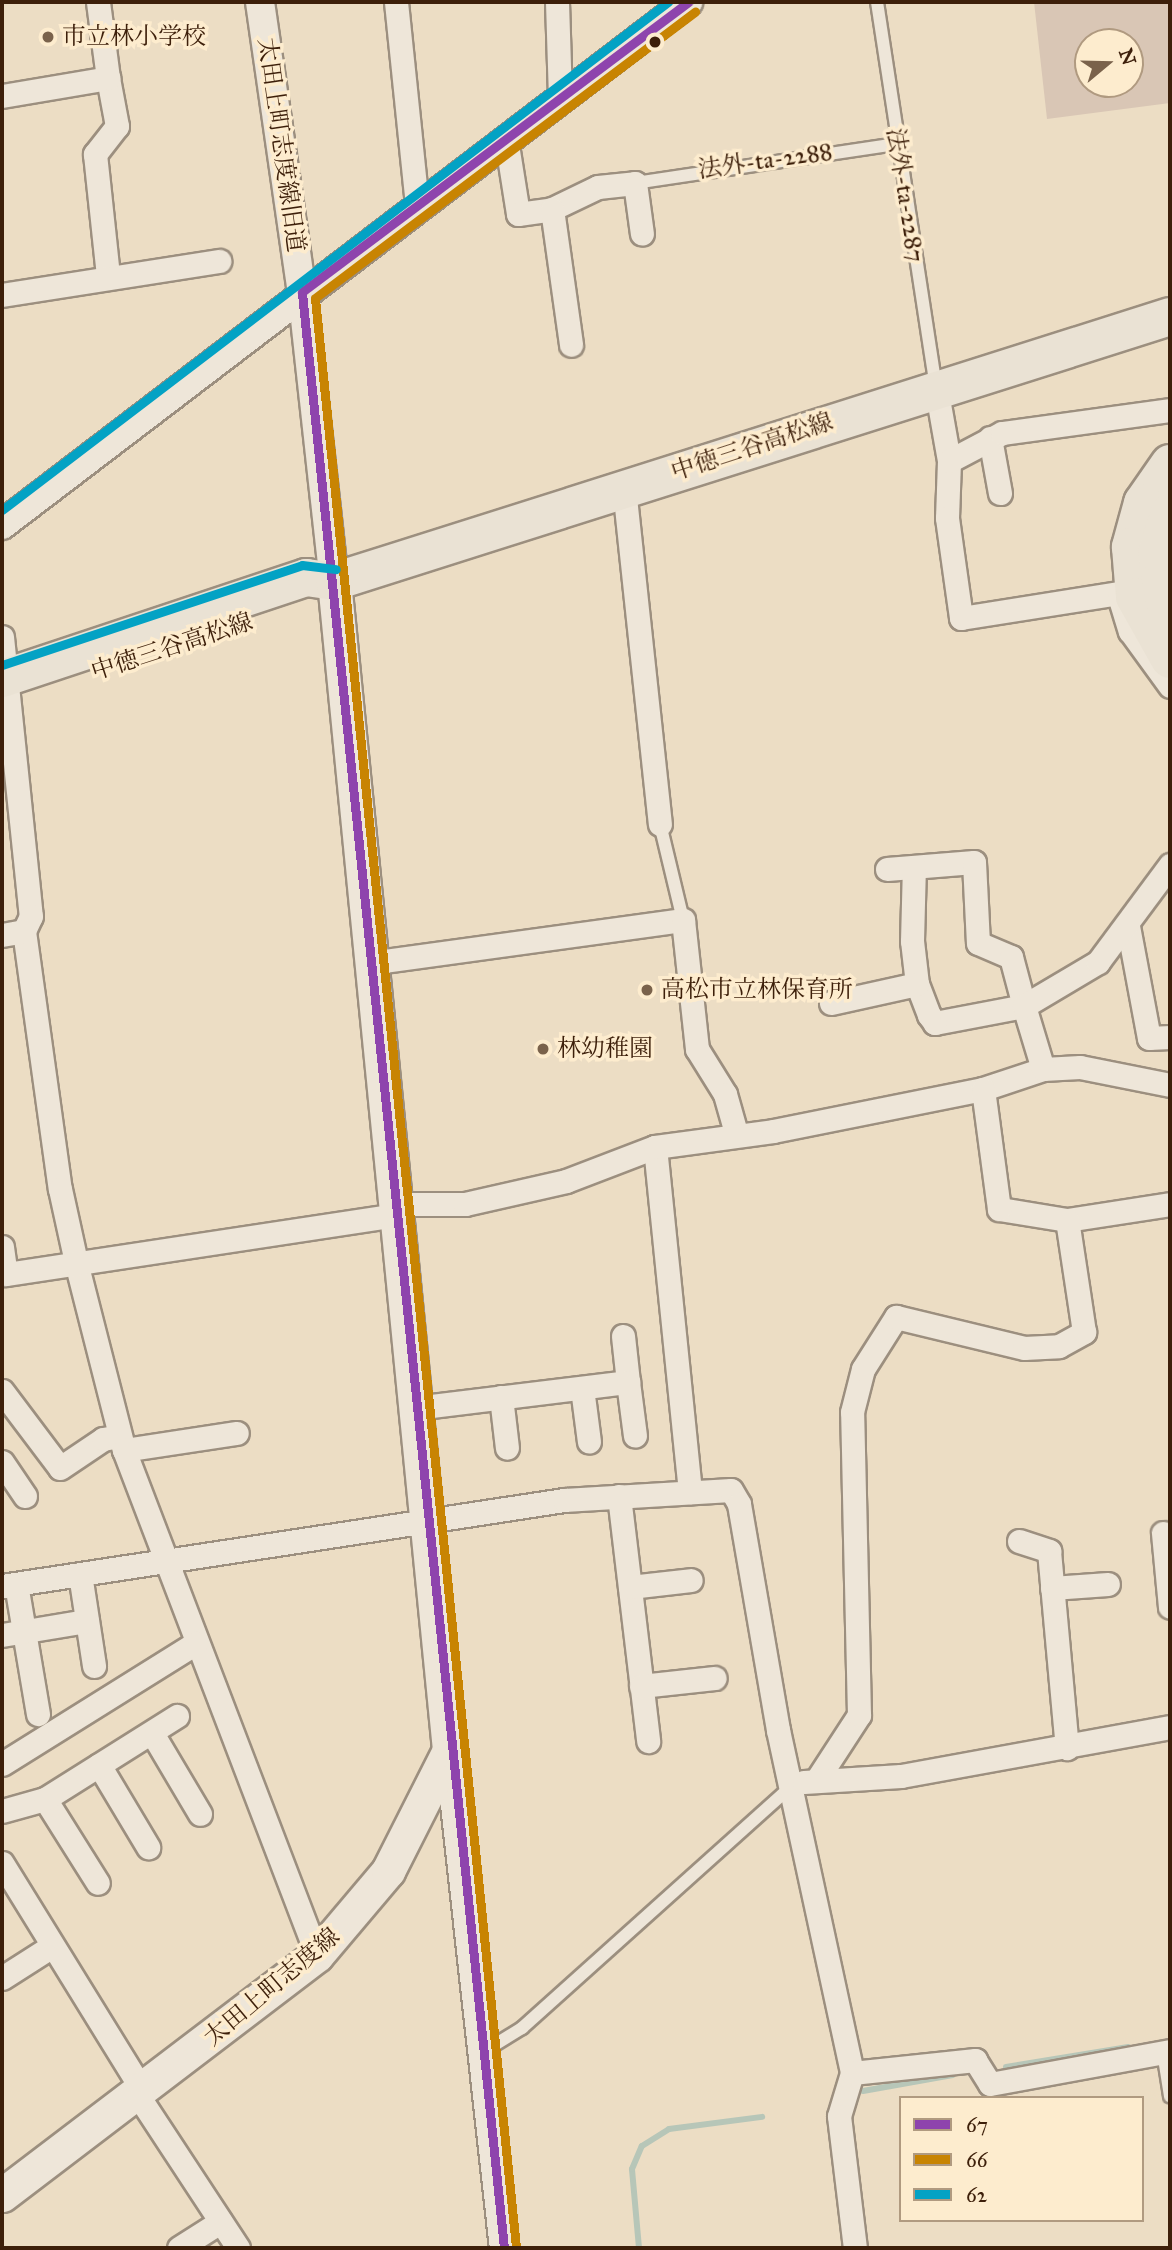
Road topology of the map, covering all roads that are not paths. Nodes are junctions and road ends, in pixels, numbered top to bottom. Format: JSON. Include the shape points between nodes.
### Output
{"nodes":[{"id":1,"x":98,"y":2,"type":"edge"},
{"id":2,"x":260,"y":2,"type":"edge"},
{"id":3,"x":396,"y":2,"type":"edge"},
{"id":4,"x":557,"y":2,"type":"edge"},
{"id":5,"x":688,"y":2,"type":"edge"},
{"id":6,"x":877,"y":2,"type":"edge"},
{"id":7,"x":108,"y":78,"type":"junction"},
{"id":8,"x":2,"y":96,"type":"edge"},
{"id":9,"x":560,"y":98,"type":"junction"},
{"id":10,"x":506,"y":138,"type":"junction"},
{"id":11,"x":896,"y":144,"type":"junction"},
{"id":12,"x":635,"y":183,"type":"junction"},
{"id":13,"x":417,"y":205,"type":"junction"},
{"id":14,"x":552,"y":209,"type":"junction"},
{"id":15,"x":642,"y":234,"type":"dead end"},
{"id":16,"x":219,"y":261,"type":"dead end"},
{"id":17,"x":108,"y":275,"type":"junction"},
{"id":18,"x":302,"y":292,"type":"junction"},
{"id":19,"x":2,"y":296,"type":"edge"},
{"id":20,"x":1170,"y":316,"type":"edge"},
{"id":21,"x":571,"y":345,"type":"dead end"},
{"id":22,"x":936,"y":387,"type":"junction"},
{"id":23,"x":1170,"y":410,"type":"edge"},
{"id":24,"x":990,"y":438,"type":"junction"},
{"id":25,"x":1170,"y":451,"type":"edge"},
{"id":26,"x":949,"y":461,"type":"junction"},
{"id":27,"x":1170,"y":464,"type":"edge"},
{"id":28,"x":624,"y":488,"type":"junction"},
{"id":29,"x":1000,"y":493,"type":"dead end"},
{"id":30,"x":1170,"y":513,"type":"edge"},
{"id":31,"x":2,"y":525,"type":"edge"},
{"id":32,"x":334,"y":580,"type":"junction"},
{"id":33,"x":1118,"y":593,"type":"junction"},
{"id":34,"x":1170,"y":612,"type":"edge"},
{"id":35,"x":2,"y":636,"type":"edge"},
{"id":36,"x":1170,"y":659,"type":"edge"},
{"id":37,"x":1170,"y":685,"type":"edge"},
{"id":38,"x":5,"y":688,"type":"edge"},
{"id":39,"x":660,"y":824,"type":"joint"},
{"id":40,"x":1170,"y":865,"type":"edge"},
{"id":41,"x":914,"y":867,"type":"junction"},
{"id":42,"x":887,"y":869,"type":"dead end"},
{"id":43,"x":683,"y":920,"type":"junction"},
{"id":44,"x":1128,"y":926,"type":"junction"},
{"id":45,"x":13,"y":933,"type":"edge"},
{"id":46,"x":369,"y":963,"type":"junction"},
{"id":47,"x":917,"y":984,"type":"junction"},
{"id":48,"x":831,"y":1003,"type":"dead end"},
{"id":49,"x":1024,"y":1006,"type":"junction"},
{"id":50,"x":1170,"y":1037,"type":"edge"},
{"id":51,"x":1043,"y":1069,"type":"junction"},
{"id":52,"x":1170,"y":1085,"type":"edge"},
{"id":53,"x":982,"y":1088,"type":"junction"},
{"id":54,"x":736,"y":1133,"type":"junction"},
{"id":55,"x":655,"y":1147,"type":"junction"},
{"id":56,"x":1170,"y":1205,"type":"edge"},
{"id":57,"x":395,"y":1209,"type":"junction"},
{"id":58,"x":1067,"y":1220,"type":"junction"},
{"id":59,"x":2,"y":1247,"type":"edge"},
{"id":60,"x":77,"y":1266,"type":"junction"},
{"id":61,"x":623,"y":1336,"type":"dead end"},
{"id":62,"x":628,"y":1382,"type":"junction"},
{"id":63,"x":582,"y":1388,"type":"junction"},
{"id":64,"x":4,"y":1396,"type":"edge"},
{"id":65,"x":501,"y":1397,"type":"junction"},
{"id":66,"x":415,"y":1408,"type":"junction"},
{"id":67,"x":237,"y":1433,"type":"dead end"},
{"id":68,"x":635,"y":1436,"type":"dead end"},
{"id":69,"x":589,"y":1442,"type":"dead end"},
{"id":70,"x":122,"y":1443,"type":"junction"},
{"id":71,"x":507,"y":1448,"type":"dead end"},
{"id":72,"x":2,"y":1462,"type":"edge"},
{"id":73,"x":690,"y":1492,"type":"junction"},
{"id":74,"x":25,"y":1496,"type":"dead end"},
{"id":75,"x":619,"y":1496,"type":"junction"},
{"id":76,"x":427,"y":1519,"type":"junction"},
{"id":77,"x":1163,"y":1533,"type":"dead end"},
{"id":78,"x":1019,"y":1541,"type":"dead end"},
{"id":79,"x":169,"y":1560,"type":"junction"},
{"id":80,"x":80,"y":1573,"type":"junction"},
{"id":81,"x":691,"y":1580,"type":"dead end"},
{"id":82,"x":1108,"y":1584,"type":"dead end"},
{"id":83,"x":9,"y":1585,"type":"edge"},
{"id":84,"x":630,"y":1587,"type":"junction"},
{"id":85,"x":1052,"y":1588,"type":"junction"},
{"id":86,"x":1170,"y":1607,"type":"edge"},
{"id":87,"x":88,"y":1621,"type":"junction"},
{"id":88,"x":25,"y":1632,"type":"junction"},
{"id":89,"x":2,"y":1635,"type":"edge"},
{"id":90,"x":196,"y":1643,"type":"junction"},
{"id":91,"x":94,"y":1666,"type":"dead end"},
{"id":92,"x":715,"y":1678,"type":"dead end"},
{"id":93,"x":641,"y":1686,"type":"junction"},
{"id":94,"x":38,"y":1714,"type":"dead end"},
{"id":95,"x":177,"y":1716,"type":"dead end"},
{"id":96,"x":1170,"y":1727,"type":"edge"},
{"id":97,"x":152,"y":1733,"type":"junction"},
{"id":98,"x":648,"y":1741,"type":"dead end"},
{"id":99,"x":1067,"y":1748,"type":"junction"},
{"id":100,"x":449,"y":1750,"type":"junction"},
{"id":101,"x":2,"y":1764,"type":"edge"},
{"id":102,"x":99,"y":1765,"type":"junction"},
{"id":103,"x":816,"y":1781,"type":"junction"},
{"id":104,"x":790,"y":1785,"type":"junction"},
{"id":105,"x":45,"y":1799,"type":"junction"},
{"id":106,"x":2,"y":1811,"type":"edge"},
{"id":107,"x":200,"y":1814,"type":"dead end"},
{"id":108,"x":148,"y":1847,"type":"dead end"},
{"id":109,"x":2,"y":1863,"type":"edge"},
{"id":110,"x":98,"y":1883,"type":"dead end"},
{"id":111,"x":52,"y":1946,"type":"junction"},
{"id":112,"x":317,"y":1955,"type":"junction"},
{"id":113,"x":2,"y":1978,"type":"edge"},
{"id":114,"x":483,"y":2052,"type":"junction"},
{"id":115,"x":1167,"y":2052,"type":"edge"},
{"id":116,"x":852,"y":2073,"type":"junction"},
{"id":117,"x":140,"y":2092,"type":"junction"},
{"id":118,"x":1170,"y":2096,"type":"edge"},
{"id":119,"x":2,"y":2195,"type":"edge"},
{"id":120,"x":220,"y":2222,"type":"junction"},
{"id":121,"x":179,"y":2248,"type":"edge"},
{"id":122,"x":238,"y":2248,"type":"edge"},
{"id":123,"x":504,"y":2248,"type":"edge"},
{"id":124,"x":855,"y":2248,"type":"edge"}],
"edges":[{"from":1,"to":7,"type":"street"},
{"from":2,"to":18,"type":"street","name":"太田上町志度線旧道"},
{"from":3,"to":13,"type":"street"},
{"from":4,"to":9,"type":"street"},
{"from":5,"to":9,"type":"street"},
{"from":6,"to":11,"type":"lane","name":"法外-ta-2287"},
{"from":7,"to":8,"type":"street"},
{"from":7,"to":17,"type":"street","via":[[117,126],[95,154]]},
{"from":9,"to":10,"type":"street"},
{"from":10,"to":13,"type":"street"},
{"from":10,"to":14,"type":"street","via":[[518,214]]},
{"from":11,"to":12,"type":"lane","name":"法外-ta-2288"},
{"from":11,"to":22,"type":"lane","name":"法外-ta-2287"},
{"from":12,"to":14,"type":"street","via":[[598,187]]},
{"from":12,"to":15,"type":"street"},
{"from":13,"to":18,"type":"street"},
{"from":14,"to":21,"type":"street"},
{"from":16,"to":17,"type":"street"},
{"from":17,"to":19,"type":"street"},
{"from":18,"to":31,"type":"street"},
{"from":18,"to":32,"type":"street","name":"太田上町志度線旧道"},
{"from":20,"to":22,"type":"main road","name":"中徳三谷高松線"},
{"from":22,"to":26,"type":"street"},
{"from":22,"to":28,"type":"main road","name":"中徳三谷高松線"},
{"from":23,"to":24,"type":"street"},
{"from":24,"to":26,"type":"street"},
{"from":24,"to":29,"type":"street"},
{"from":25,"to":33,"type":"street","via":[[1138,491],[1125,521],[1116,562]]},
{"from":26,"to":33,"type":"street","via":[[947,518],[961,618]]},
{"from":27,"to":36,"type":"highway","via":[[1143,503],[1131,547],[1135,597]]},
{"from":28,"to":32,"type":"main road","name":"中徳三谷高松線"},
{"from":28,"to":39,"type":"street"},
{"from":30,"to":34,"type":"highway","via":[[1157,553],[1162,595]]},
{"from":32,"to":38,"type":"main road","name":"中徳三谷高松線","via":[[310,603]]},
{"from":32,"to":46,"type":"main road"},
{"from":33,"to":37,"type":"street","via":[[1130,631]]},
{"from":35,"to":38,"type":"street"},
{"from":38,"to":45,"type":"street","via":[[31,916]]},
{"from":39,"to":43,"type":"lane"},
{"from":40,"to":44,"type":"street"},
{"from":41,"to":42,"type":"street"},
{"from":41,"to":47,"type":"street","via":[[912,941]]},
{"from":41,"to":49,"type":"street","via":[[974,862],[978,943],[1012,957]]},
{"from":43,"to":46,"type":"street"},
{"from":43,"to":54,"type":"street","via":[[697,1049],[725,1094]]},
{"from":44,"to":49,"type":"street","via":[[1098,962]]},
{"from":44,"to":50,"type":"street","via":[[1149,1038]]},
{"from":45,"to":60,"type":"street"},
{"from":46,"to":57,"type":"main road"},
{"from":47,"to":48,"type":"street"},
{"from":47,"to":49,"type":"street","via":[[935,1023]]},
{"from":49,"to":51,"type":"street"},
{"from":51,"to":52,"type":"street","via":[[1080,1067]]},
{"from":51,"to":53,"type":"street"},
{"from":53,"to":54,"type":"street","via":[[773,1131]]},
{"from":53,"to":58,"type":"street","via":[[999,1209]]},
{"from":54,"to":55,"type":"street"},
{"from":55,"to":57,"type":"street","via":[[542,1188],[465,1204]]},
{"from":55,"to":73,"type":"street"},
{"from":56,"to":58,"type":"street"},
{"from":57,"to":60,"type":"street","via":[[183,1243]]},
{"from":57,"to":66,"type":"main road"},
{"from":58,"to":103,"type":"street","via":[[1084,1332],[1059,1346],[1024,1348],[896,1317],[863,1369],[852,1412],[859,1715]]},
{"from":59,"to":60,"type":"street","via":[[6,1274]]},
{"from":60,"to":70,"type":"street"},
{"from":61,"to":62,"type":"street"},
{"from":62,"to":63,"type":"street"},
{"from":62,"to":68,"type":"street"},
{"from":63,"to":65,"type":"street"},
{"from":63,"to":69,"type":"street"},
{"from":64,"to":70,"type":"street","via":[[60,1468],[103,1439]]},
{"from":65,"to":66,"type":"street"},
{"from":65,"to":71,"type":"street"},
{"from":66,"to":76,"type":"main road"},
{"from":67,"to":70,"type":"street"},
{"from":70,"to":79,"type":"street"},
{"from":72,"to":74,"type":"street"},
{"from":73,"to":75,"type":"street"},
{"from":73,"to":104,"type":"street","via":[[731,1490],[739,1504]]},
{"from":75,"to":76,"type":"street"},
{"from":75,"to":84,"type":"street"},
{"from":76,"to":79,"type":"street"},
{"from":76,"to":100,"type":"main road"},
{"from":77,"to":86,"type":"street"},
{"from":78,"to":85,"type":"street","via":[[1049,1551]]},
{"from":79,"to":80,"type":"street"},
{"from":79,"to":90,"type":"street","via":[[167,1569]]},
{"from":80,"to":83,"type":"street"},
{"from":80,"to":87,"type":"street"},
{"from":81,"to":84,"type":"street"},
{"from":82,"to":85,"type":"street"},
{"from":83,"to":88,"type":"street"},
{"from":84,"to":93,"type":"street"},
{"from":85,"to":99,"type":"street"},
{"from":87,"to":88,"type":"street"},
{"from":87,"to":91,"type":"street"},
{"from":88,"to":89,"type":"street"},
{"from":88,"to":94,"type":"street"},
{"from":90,"to":101,"type":"street"},
{"from":90,"to":112,"type":"street"},
{"from":92,"to":93,"type":"street"},
{"from":93,"to":98,"type":"street"},
{"from":95,"to":97,"type":"street"},
{"from":96,"to":99,"type":"street"},
{"from":97,"to":102,"type":"street"},
{"from":97,"to":107,"type":"street"},
{"from":99,"to":103,"type":"street","via":[[953,1763],[901,1776]]},
{"from":100,"to":112,"type":"main road","name":"太田上町志度線","via":[[388,1871]]},
{"from":100,"to":114,"type":"street"},
{"from":102,"to":105,"type":"street"},
{"from":102,"to":108,"type":"street"},
{"from":103,"to":104,"type":"street"},
{"from":104,"to":114,"type":"lane","via":[[522,2028]]},
{"from":104,"to":116,"type":"street"},
{"from":105,"to":106,"type":"street"},
{"from":105,"to":110,"type":"street"},
{"from":109,"to":111,"type":"street"},
{"from":111,"to":113,"type":"street"},
{"from":111,"to":117,"type":"street"},
{"from":112,"to":117,"type":"main road","name":"太田上町志度線"},
{"from":114,"to":123,"type":"street"},
{"from":115,"to":116,"type":"street","via":[[990,2084],[975,2060]]},
{"from":115,"to":118,"type":"lane"},
{"from":116,"to":124,"type":"street","via":[[839,2116]]},
{"from":117,"to":119,"type":"main road","name":"太田上町志度線"},
{"from":117,"to":120,"type":"street"},
{"from":120,"to":121,"type":"street"},
{"from":120,"to":122,"type":"street"}]}
